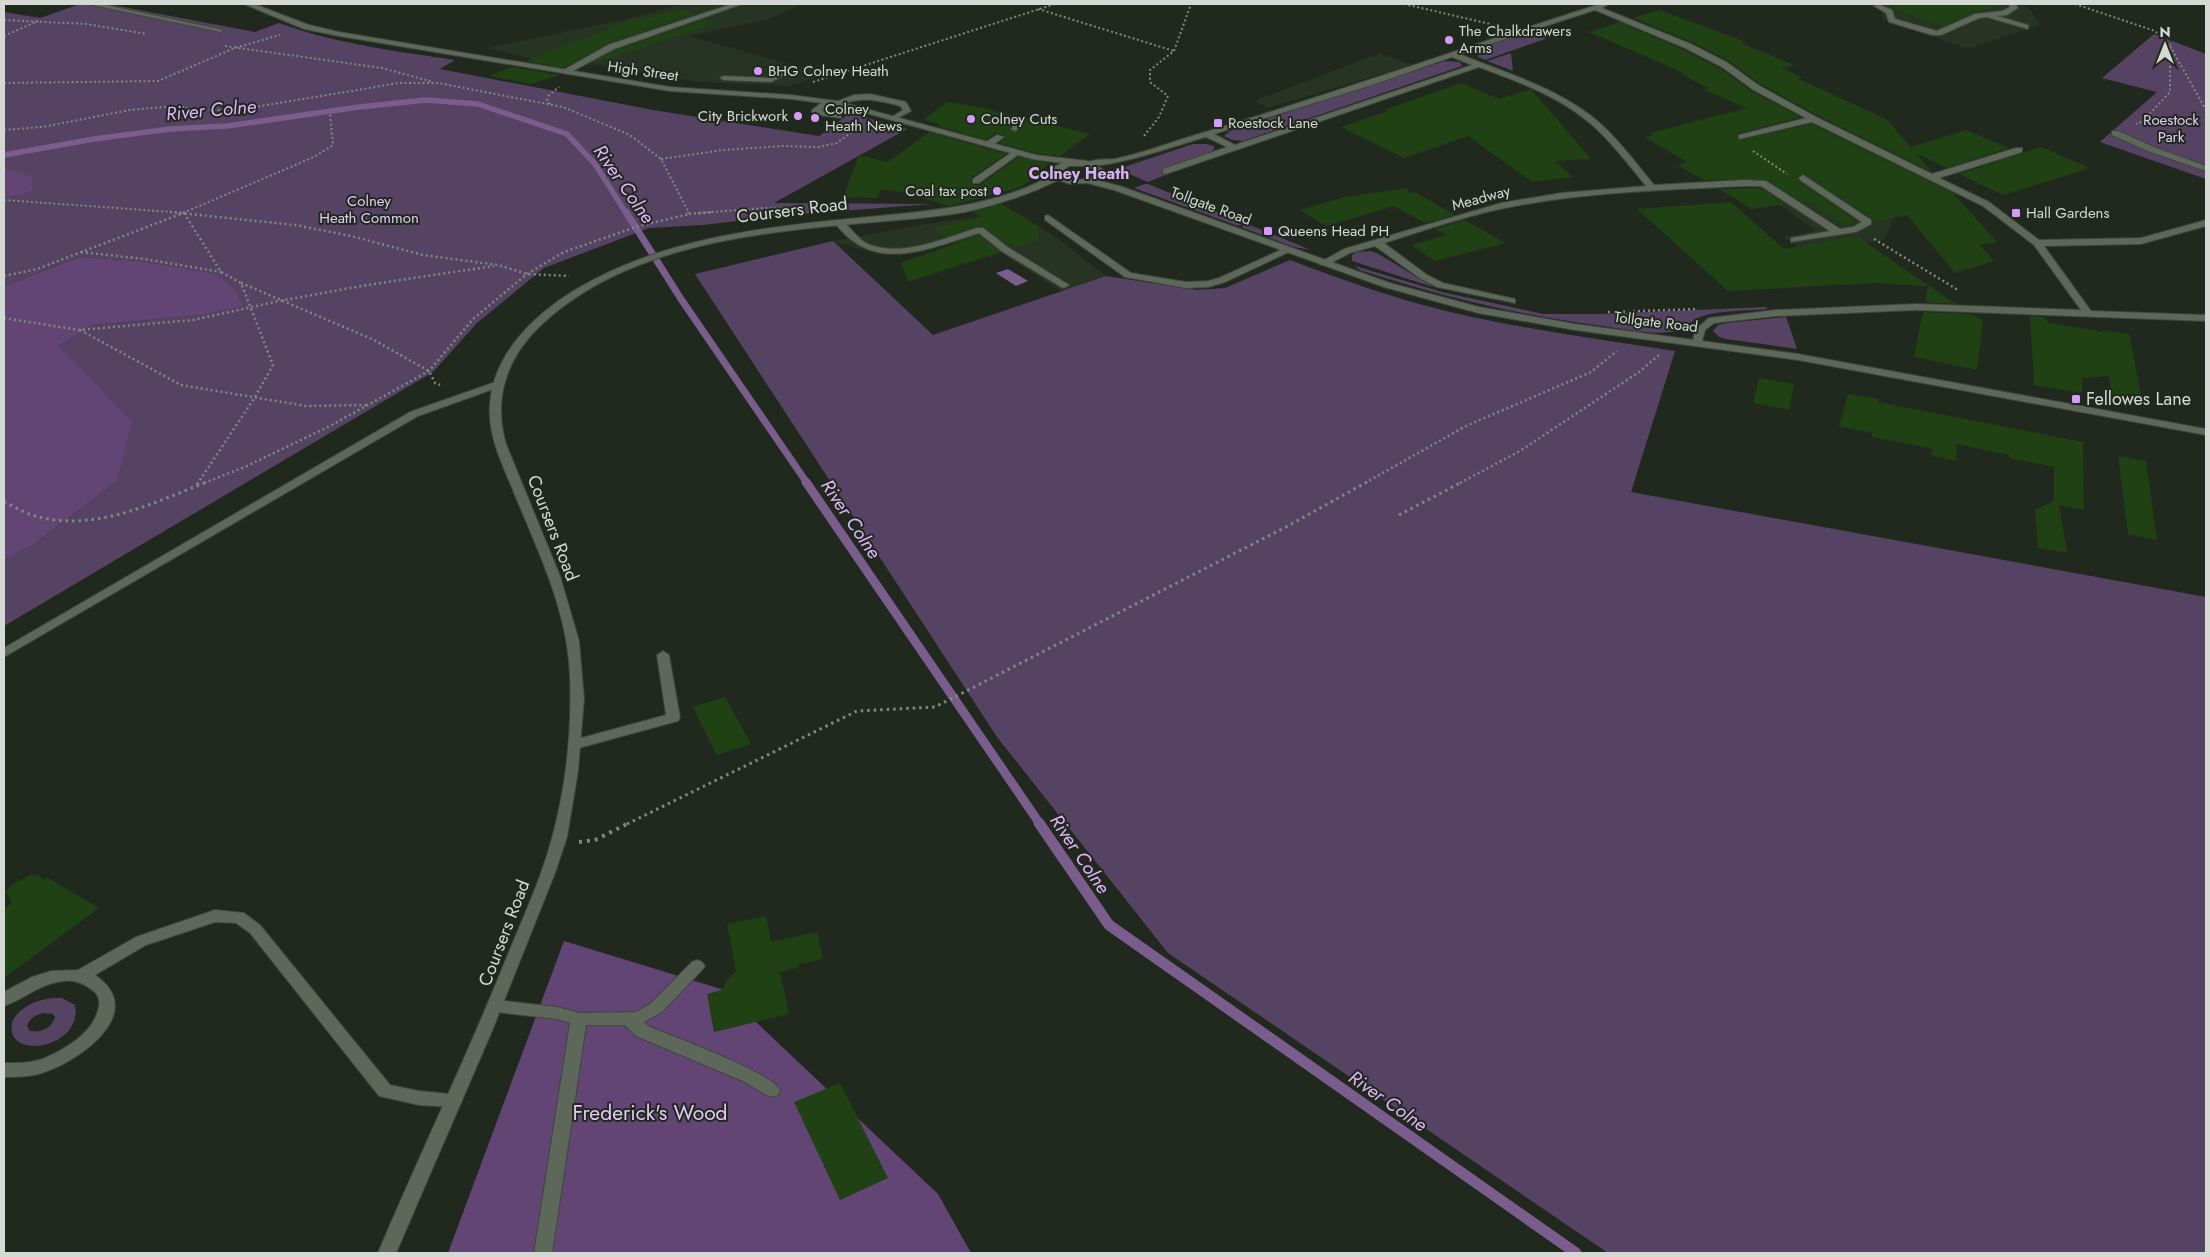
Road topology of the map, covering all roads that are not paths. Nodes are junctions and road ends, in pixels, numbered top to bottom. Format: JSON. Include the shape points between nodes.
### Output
{"nodes":[{"id":1,"x":92,"y":4,"type":"edge"},
{"id":2,"x":248,"y":4,"type":"edge"},
{"id":3,"x":738,"y":4,"type":"edge"},
{"id":4,"x":1606,"y":4,"type":"edge"},
{"id":5,"x":1878,"y":4,"type":"edge"},
{"id":6,"x":2012,"y":4,"type":"edge"},
{"id":7,"x":1596,"y":8,"type":"junction"},
{"id":8,"x":1987,"y":15,"type":"junction"},
{"id":9,"x":2025,"y":28,"type":"dead end"},
{"id":10,"x":220,"y":30,"type":"dead end"},
{"id":11,"x":1452,"y":54,"type":"junction"},
{"id":12,"x":1478,"y":65,"type":"junction"},
{"id":13,"x":790,"y":70,"type":"dead end"},
{"id":14,"x":564,"y":72,"type":"junction"},
{"id":15,"x":724,"y":78,"type":"dead end"},
{"id":16,"x":832,"y":103,"type":"junction"},
{"id":17,"x":838,"y":116,"type":"dead end"},
{"id":18,"x":894,"y":118,"type":"junction"},
{"id":19,"x":1813,"y":119,"type":"junction"},
{"id":20,"x":2115,"y":133,"type":"road end"},
{"id":21,"x":1207,"y":134,"type":"junction"},
{"id":22,"x":1000,"y":137,"type":"dead end"},
{"id":23,"x":1742,"y":137,"type":"road end"},
{"id":24,"x":989,"y":144,"type":"junction"},
{"id":25,"x":1235,"y":148,"type":"junction"},
{"id":26,"x":2019,"y":150,"type":"dead end"},
{"id":27,"x":1018,"y":152,"type":"junction"},
{"id":28,"x":1035,"y":157,"type":"junction"},
{"id":29,"x":1116,"y":161,"type":"junction"},
{"id":30,"x":1078,"y":163,"type":"junction"},
{"id":31,"x":1090,"y":164,"type":"junction"},
{"id":32,"x":2206,"y":169,"type":"edge"},
{"id":33,"x":1166,"y":171,"type":"dead end"},
{"id":34,"x":1058,"y":173,"type":"junction"},
{"id":35,"x":1100,"y":173,"type":"junction"},
{"id":36,"x":1932,"y":177,"type":"junction"},
{"id":37,"x":1803,"y":178,"type":"road end"},
{"id":38,"x":1089,"y":180,"type":"junction"},
{"id":39,"x":976,"y":181,"type":"dead end"},
{"id":40,"x":1076,"y":182,"type":"junction"},
{"id":41,"x":1041,"y":187,"type":"junction"},
{"id":42,"x":1117,"y":188,"type":"junction"},
{"id":43,"x":1652,"y":188,"type":"junction"},
{"id":44,"x":1048,"y":218,"type":"dead end"},
{"id":45,"x":839,"y":223,"type":"junction"},
{"id":46,"x":2206,"y":224,"type":"edge"},
{"id":47,"x":1838,"y":232,"type":"junction"},
{"id":48,"x":1794,"y":240,"type":"dead end"},
{"id":49,"x":1376,"y":242,"type":"junction"},
{"id":50,"x":2038,"y":243,"type":"junction"},
{"id":51,"x":1288,"y":250,"type":"junction"},
{"id":52,"x":1324,"y":263,"type":"junction"},
{"id":53,"x":1064,"y":285,"type":"dead end"},
{"id":54,"x":1512,"y":301,"type":"dead end"},
{"id":55,"x":2087,"y":312,"type":"junction"},
{"id":56,"x":2206,"y":318,"type":"edge"},
{"id":57,"x":1697,"y":343,"type":"junction"},
{"id":58,"x":498,"y":384,"type":"junction"},
{"id":59,"x":2206,"y":432,"type":"edge"},
{"id":60,"x":4,"y":652,"type":"edge"},
{"id":61,"x":663,"y":655,"type":"dead end"},
{"id":62,"x":575,"y":744,"type":"junction"},
{"id":63,"x":697,"y":966,"type":"dead end"},
{"id":64,"x":80,"y":976,"type":"junction"},
{"id":65,"x":4,"y":1000,"type":"edge"},
{"id":66,"x":496,"y":1006,"type":"junction"},
{"id":67,"x":578,"y":1019,"type":"junction"},
{"id":68,"x":630,"y":1019,"type":"junction"},
{"id":69,"x":4,"y":1070,"type":"edge"},
{"id":70,"x":772,"y":1090,"type":"dead end"},
{"id":71,"x":454,"y":1100,"type":"junction"},
{"id":72,"x":387,"y":1253,"type":"edge"},
{"id":73,"x":543,"y":1253,"type":"edge"}],
"edges":[{"from":1,"to":10,"type":"street"},
{"from":2,"to":14,"type":"street","name":"High Street","via":[[307,27],[339,34]]},
{"from":3,"to":14,"type":"street","via":[[611,47]]},
{"from":4,"to":7,"type":"street"},
{"from":5,"to":8,"type":"street","via":[[1889,12],[1892,20],[1932,33]]},
{"from":6,"to":8,"type":"street","via":[[2014,8]]},
{"from":7,"to":11,"type":"street"},
{"from":7,"to":19,"type":"street","via":[[1688,46]]},
{"from":8,"to":9,"type":"street"},
{"from":11,"to":12,"type":"street"},
{"from":11,"to":21,"type":"street"},
{"from":12,"to":25,"type":"street"},
{"from":12,"to":43,"type":"street","via":[[1548,94],[1589,118]]},
{"from":13,"to":15,"type":"street","via":[[771,80]]},
{"from":14,"to":16,"type":"street","name":"High Street","via":[[670,89]]},
{"from":16,"to":17,"type":"street","via":[[815,112]]},
{"from":16,"to":18,"type":"street","name":"High Street"},
{"from":16,"to":18,"type":"street","via":[[859,95],[903,104],[906,111]]},
{"from":18,"to":24,"type":"street","name":"High Street"},
{"from":19,"to":23,"type":"street"},
{"from":19,"to":36,"type":"street"},
{"from":20,"to":32,"type":"street"},
{"from":21,"to":25,"type":"street"},
{"from":21,"to":29,"type":"street"},
{"from":22,"to":24,"type":"street"},
{"from":24,"to":27,"type":"street","name":"High Street"},
{"from":25,"to":33,"type":"street"},
{"from":26,"to":36,"type":"street"},
{"from":27,"to":28,"type":"street","name":"High Street"},
{"from":27,"to":39,"type":"street"},
{"from":28,"to":30,"type":"street","name":"High Street"},
{"from":28,"to":34,"type":"street","name":"High Street"},
{"from":29,"to":31,"type":"street"},
{"from":29,"to":35,"type":"street"},
{"from":30,"to":31,"type":"street","name":"High Street"},
{"from":30,"to":34,"type":"street","name":"Coursers Road","via":[[1068,164]]},
{"from":31,"to":35,"type":"street","name":"Tollgate Road"},
{"from":34,"to":40,"type":"street","name":"High Street"},
{"from":34,"to":41,"type":"street","name":"Coursers Road"},
{"from":35,"to":38,"type":"street"},
{"from":35,"to":42,"type":"street","name":"Tollgate Road"},
{"from":36,"to":50,"type":"street","via":[[1986,204]]},
{"from":37,"to":47,"type":"street","via":[[1868,222],[1856,229]]},
{"from":38,"to":40,"type":"street","name":"Coursers Road"},
{"from":38,"to":42,"type":"street","name":"Tollgate Road"},
{"from":40,"to":41,"type":"street","name":"Coursers Road"},
{"from":41,"to":45,"type":"street","name":"Coursers Road","via":[[990,204]]},
{"from":42,"to":51,"type":"street","name":"Tollgate Road"},
{"from":43,"to":47,"type":"street","name":"Meadway","via":[[1763,183]]},
{"from":43,"to":49,"type":"street","name":"Meadway","via":[[1524,201]]},
{"from":44,"to":51,"type":"street","via":[[1128,275],[1186,285],[1222,280]]},
{"from":45,"to":53,"type":"street","via":[[854,240],[866,247],[895,252],[980,230]]},
{"from":45,"to":58,"type":"street","name":"Coursers Road","via":[[760,231],[693,245],[602,279],[568,299],[539,322],[517,347]]},
{"from":46,"to":50,"type":"street","via":[[2141,240]]},
{"from":47,"to":48,"type":"street"},
{"from":49,"to":52,"type":"street","name":"Meadway","via":[[1347,251]]},
{"from":49,"to":54,"type":"street","via":[[1440,285]]},
{"from":50,"to":55,"type":"street"},
{"from":51,"to":52,"type":"street","name":"Tollgate Road"},
{"from":52,"to":57,"type":"street","name":"Tollgate Road","via":[[1402,290],[1478,310]]},
{"from":55,"to":56,"type":"street"},
{"from":55,"to":57,"type":"street","via":[[1916,307],[1723,318],[1703,325],[1698,331]]},
{"from":57,"to":59,"type":"street","name":"Tollgate Road","via":[[1798,356]]},
{"from":58,"to":60,"type":"street","via":[[414,414]]},
{"from":58,"to":62,"type":"street","name":"Coursers Road","via":[[494,406],[496,428],[544,549],[567,618],[575,657],[578,705]]},
{"from":61,"to":62,"type":"street","via":[[673,718]]},
{"from":62,"to":66,"type":"street","name":"Coursers Road","via":[[558,844]]},
{"from":63,"to":68,"type":"street","via":[[656,1008]]},
{"from":64,"to":65,"type":"street","via":[[39,981],[17,990]]},
{"from":64,"to":69,"type":"street","via":[[94,981],[104,990],[107,1002],[104,1016],[95,1032],[62,1058],[41,1066]]},
{"from":64,"to":71,"type":"street","via":[[141,942],[215,916],[239,917],[254,929],[386,1091],[419,1098]]},
{"from":66,"to":67,"type":"street","via":[[557,1013]]},
{"from":66,"to":71,"type":"street","name":"Coursers Road"},
{"from":67,"to":68,"type":"street"},
{"from":67,"to":73,"type":"street"},
{"from":68,"to":70,"type":"street","via":[[642,1031],[751,1077]]},
{"from":71,"to":72,"type":"street","name":"Coursers Road"}]}
